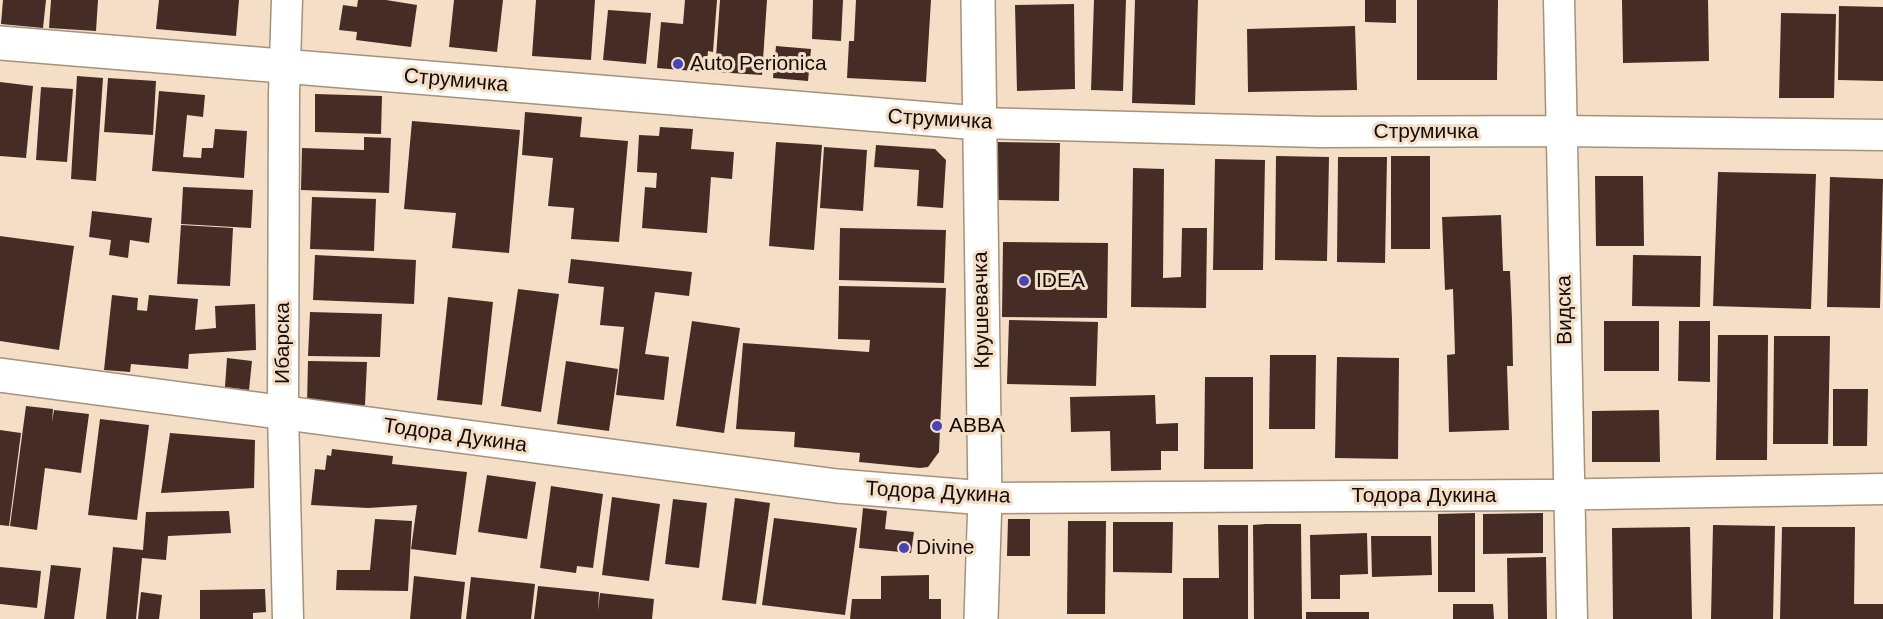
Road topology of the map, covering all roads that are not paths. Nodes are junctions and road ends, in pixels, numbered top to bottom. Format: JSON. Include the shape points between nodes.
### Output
{"nodes":[{"id":1,"x":287,"y":0,"type":"edge"},
{"id":2,"x":978,"y":0,"type":"edge"},
{"id":3,"x":1559,"y":0,"type":"edge"},
{"id":4,"x":0,"y":43,"type":"edge"},
{"id":5,"x":285,"y":67,"type":"junction"},
{"id":6,"x":979,"y":123,"type":"junction"},
{"id":7,"x":1560,"y":131,"type":"junction"},
{"id":8,"x":1883,"y":135,"type":"edge"},
{"id":9,"x":0,"y":375,"type":"edge"},
{"id":10,"x":283,"y":412,"type":"junction"},
{"id":11,"x":1883,"y":489,"type":"edge"},
{"id":12,"x":1570,"y":495,"type":"junction"},
{"id":13,"x":984,"y":498,"type":"junction"},
{"id":14,"x":288,"y":619,"type":"edge"},
{"id":15,"x":981,"y":619,"type":"edge"},
{"id":16,"x":1572,"y":619,"type":"edge"}],
"edges":[{"from":1,"to":5,"type":"street","name":"Ибарска"},
{"from":2,"to":6,"type":"main road","name":"Крушевачка"},
{"from":3,"to":7,"type":"street","name":"Видска"},
{"from":4,"to":5,"type":"main road","name":"Струмичка"},
{"from":5,"to":6,"type":"main road","name":"Струмичка"},
{"from":5,"to":10,"type":"street","name":"Ибарска"},
{"from":6,"to":7,"type":"street","name":"Струмичка","via":[[1319,132]]},
{"from":6,"to":13,"type":"main road","name":"Крушевачка"},
{"from":7,"to":8,"type":"street","name":"Струмичка"},
{"from":7,"to":12,"type":"street","name":"Видска"},
{"from":9,"to":10,"type":"main road","name":"Тодора Дукина"},
{"from":10,"to":13,"type":"main road","name":"Тодора Дукина","via":[[837,486]]},
{"from":10,"to":14,"type":"street","name":"Ибарска"},
{"from":11,"to":12,"type":"street","name":"Тодора Дукина"},
{"from":12,"to":13,"type":"street","name":"Тодора Дукина"},
{"from":12,"to":16,"type":"street","name":"Видска"},
{"from":13,"to":15,"type":"main road","name":"Крушевачка"}]}
